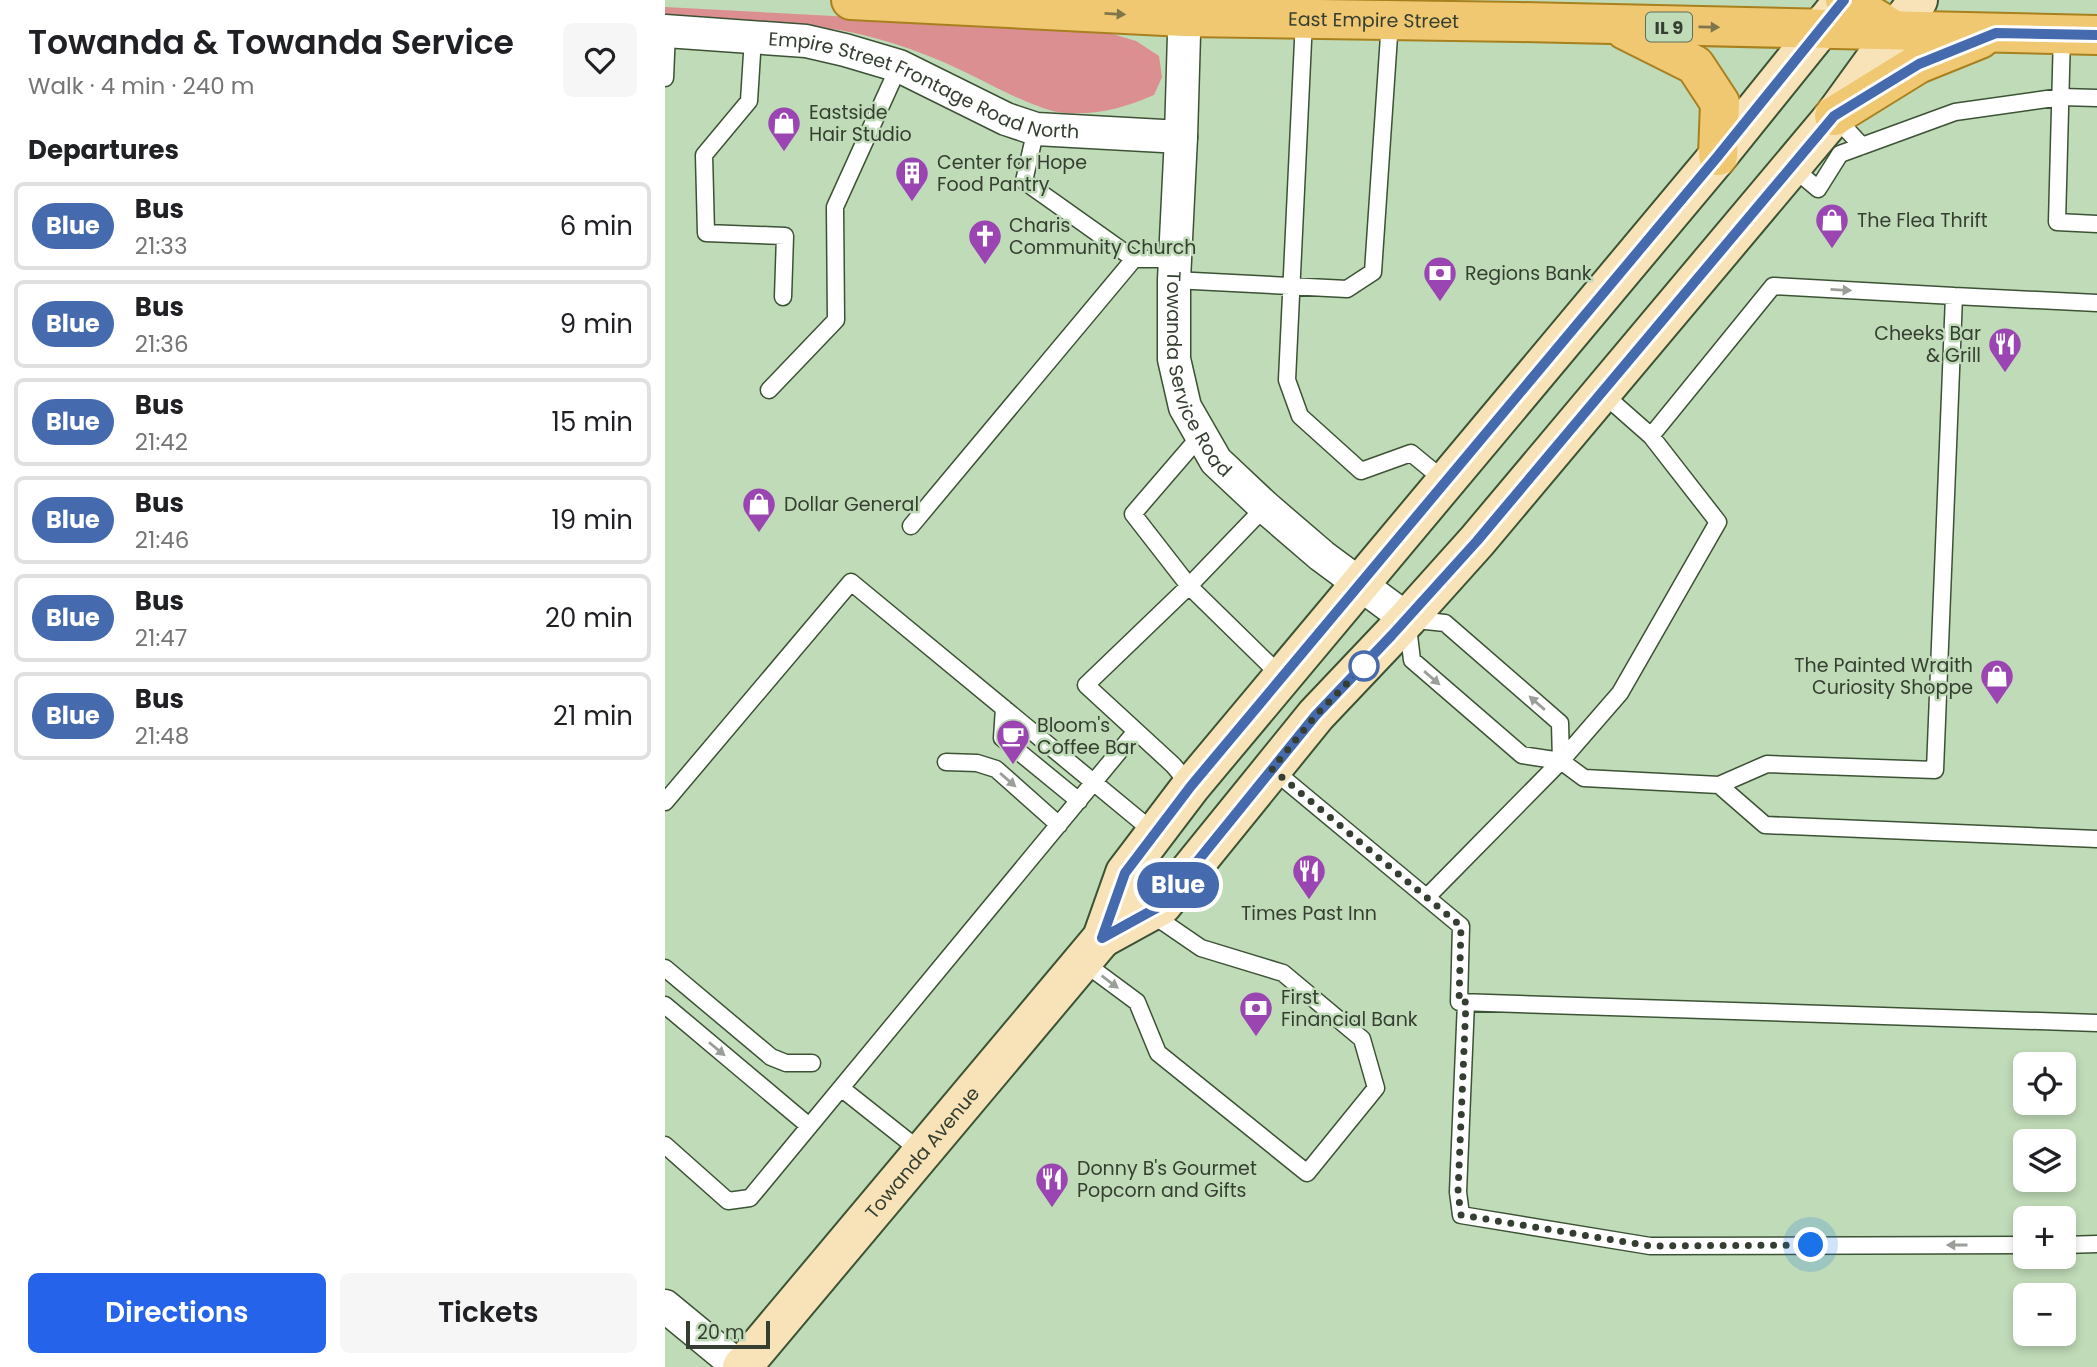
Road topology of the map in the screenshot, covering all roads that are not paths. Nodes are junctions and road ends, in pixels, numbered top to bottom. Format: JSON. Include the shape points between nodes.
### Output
{"nodes":[{"id":1,"x":851,"y":0,"type":"edge"},
{"id":2,"x":1845,"y":0,"type":"edge"},
{"id":3,"x":1918,"y":0,"type":"edge"},
{"id":4,"x":1184,"y":9,"type":"edge"},
{"id":5,"x":1304,"y":20,"type":"junction"},
{"id":6,"x":1390,"y":21,"type":"junction"},
{"id":7,"x":1617,"y":25,"type":"junction"},
{"id":8,"x":1819,"y":30,"type":"junction"},
{"id":9,"x":666,"y":31,"type":"edge"},
{"id":10,"x":1896,"y":32,"type":"junction"},
{"id":11,"x":1996,"y":33,"type":"junction"},
{"id":12,"x":2079,"y":34,"type":"edge"},
{"id":13,"x":753,"y":38,"type":"junction"},
{"id":14,"x":899,"y":66,"type":"junction"},
{"id":15,"x":665,"y":78,"type":"edge"},
{"id":16,"x":2061,"y":97,"type":"junction"},
{"id":17,"x":2097,"y":98,"type":"edge"},
{"id":18,"x":1834,"y":116,"type":"junction"},
{"id":19,"x":1036,"y":129,"type":"junction"},
{"id":20,"x":1181,"y":137,"type":"junction"},
{"id":21,"x":1862,"y":146,"type":"junction"},
{"id":22,"x":1718,"y":156,"type":"junction"},
{"id":23,"x":1790,"y":166,"type":"junction"},
{"id":24,"x":2097,"y":224,"type":"edge"},
{"id":25,"x":1134,"y":259,"type":"junction"},
{"id":26,"x":1174,"y":270,"type":"junction"},
{"id":27,"x":1291,"y":285,"type":"junction"},
{"id":28,"x":1954,"y":296,"type":"junction"},
{"id":29,"x":783,"y":297,"type":"dead end"},
{"id":30,"x":2097,"y":303,"type":"edge"},
{"id":31,"x":769,"y":390,"type":"dead end"},
{"id":32,"x":1601,"y":392,"type":"junction"},
{"id":33,"x":1201,"y":435,"type":"junction"},
{"id":34,"x":1651,"y":436,"type":"junction"},
{"id":35,"x":1445,"y":481,"type":"junction"},
{"id":36,"x":1265,"y":507,"type":"junction"},
{"id":37,"x":911,"y":526,"type":"dead end"},
{"id":38,"x":1361,"y":584,"type":"junction"},
{"id":39,"x":1189,"y":586,"type":"junction"},
{"id":40,"x":1407,"y":619,"type":"junction"},
{"id":41,"x":1282,"y":677,"type":"junction"},
{"id":42,"x":1004,"y":708,"type":"junction"},
{"id":43,"x":1136,"y":731,"type":"junction"},
{"id":44,"x":1561,"y":761,"type":"junction"},
{"id":45,"x":946,"y":762,"type":"dead end"},
{"id":46,"x":1272,"y":769,"type":"junction"},
{"id":47,"x":1094,"y":782,"type":"junction"},
{"id":48,"x":1719,"y":785,"type":"junction"},
{"id":49,"x":1191,"y":786,"type":"junction"},
{"id":50,"x":1079,"y":801,"type":"junction"},
{"id":51,"x":665,"y":802,"type":"edge"},
{"id":52,"x":1059,"y":825,"type":"junction"},
{"id":53,"x":1155,"y":833,"type":"junction"},
{"id":54,"x":2097,"y":838,"type":"edge"},
{"id":55,"x":1427,"y":897,"type":"junction"},
{"id":56,"x":1134,"y":901,"type":"junction"},
{"id":57,"x":1092,"y":950,"type":"junction"},
{"id":58,"x":665,"y":968,"type":"edge"},
{"id":59,"x":1466,"y":1002,"type":"junction"},
{"id":60,"x":665,"y":1004,"type":"edge"},
{"id":61,"x":2097,"y":1023,"type":"edge"},
{"id":62,"x":812,"y":1063,"type":"dead end"},
{"id":63,"x":841,"y":1088,"type":"junction"},
{"id":64,"x":809,"y":1126,"type":"junction"},
{"id":65,"x":665,"y":1145,"type":"edge"},
{"id":66,"x":923,"y":1153,"type":"junction"},
{"id":67,"x":2097,"y":1244,"type":"edge"},
{"id":68,"x":2013,"y":1245,"type":"edge"},
{"id":69,"x":2076,"y":1245,"type":"edge"},
{"id":70,"x":665,"y":1306,"type":"edge"},
{"id":71,"x":741,"y":1367,"type":"edge"}],
"edges":[{"from":1,"to":4,"type":"main road","name":"East Empire Street","number":"IL 9","one_way":true},
{"from":2,"to":8,"type":"main road"},
{"from":2,"to":10,"type":"main road"},
{"from":3,"to":10,"type":"main road","name":"Towanda Avenue"},
{"from":4,"to":5,"type":"main road","name":"East Empire Street","number":"IL 9"},
{"from":4,"to":20,"type":"street","name":"Towanda Service Road"},
{"from":5,"to":6,"type":"main road","name":"East Empire Street","number":"IL 9"},
{"from":5,"to":27,"type":"lane"},
{"from":6,"to":7,"type":"main road","name":"East Empire Street","number":"IL 9"},
{"from":6,"to":27,"type":"lane","via":[[1373,272],[1346,289]]},
{"from":7,"to":8,"type":"main road","name":"East Empire Street","number":"IL 9","one_way":true},
{"from":7,"to":22,"type":"main road","via":[[1695,65],[1720,103]]},
{"from":8,"to":10,"type":"main road","name":"East Empire Street","number":"IL 9"},
{"from":8,"to":22,"type":"main road"},
{"from":9,"to":13,"type":"street","name":"Empire Street Frontage Road North"},
{"from":9,"to":15,"type":"lane"},
{"from":10,"to":11,"type":"main road","name":"East Empire Street","number":"IL 9"},
{"from":10,"to":18,"type":"main road","name":"Towanda Avenue"},
{"from":11,"to":12,"type":"main road","name":"East Empire Street","number":"IL 9"},
{"from":11,"to":18,"type":"main road","via":[[1919,64]]},
{"from":12,"to":16,"type":"lane"},
{"from":13,"to":14,"type":"street","name":"Empire Street Frontage Road North","via":[[806,41]]},
{"from":13,"to":29,"type":"lane","via":[[749,101],[704,155],[706,233],[785,236]]},
{"from":14,"to":19,"type":"street","name":"Empire Street Frontage Road North"},
{"from":14,"to":31,"type":"lane","via":[[835,207],[835,320]]},
{"from":16,"to":17,"type":"lane"},
{"from":16,"to":21,"type":"lane","via":[[1955,112]]},
{"from":16,"to":24,"type":"lane","via":[[2057,222]]},
{"from":18,"to":21,"type":"lane"},
{"from":18,"to":23,"type":"main road","name":"Towanda Avenue"},
{"from":19,"to":20,"type":"street","name":"Empire Street Frontage Road North"},
{"from":19,"to":25,"type":"lane","via":[[1024,181]]},
{"from":20,"to":26,"type":"street","name":"Towanda Service Road"},
{"from":21,"to":23,"type":"lane","via":[[1840,154],[1818,189]]},
{"from":22,"to":35,"type":"main road"},
{"from":23,"to":32,"type":"main road","name":"Towanda Avenue"},
{"from":25,"to":26,"type":"lane"},
{"from":25,"to":37,"type":"lane"},
{"from":26,"to":27,"type":"lane"},
{"from":26,"to":33,"type":"street","name":"Towanda Service Road","via":[[1174,359],[1185,407]]},
{"from":27,"to":35,"type":"lane","via":[[1287,380],[1300,416],[1361,471],[1411,453]]},
{"from":28,"to":30,"type":"lane"},
{"from":34,"to":28,"type":"lane","one_way":true,"via":[[1773,286]]},
{"from":28,"to":48,"type":"lane","via":[[1935,770],[1767,764]]},
{"from":32,"to":34,"type":"lane"},
{"from":32,"to":40,"type":"main road","name":"Towanda Avenue"},
{"from":33,"to":36,"type":"street","name":"Towanda Service Road","via":[[1216,461]]},
{"from":33,"to":39,"type":"lane","via":[[1133,514]]},
{"from":34,"to":44,"type":"lane","via":[[1718,522],[1620,693]]},
{"from":35,"to":38,"type":"main road"},
{"from":36,"to":38,"type":"street","name":"Towanda Service Road"},
{"from":36,"to":39,"type":"lane"},
{"from":38,"to":40,"type":"street","name":"Towanda Service Road"},
{"from":38,"to":41,"type":"main road"},
{"from":39,"to":41,"type":"lane"},
{"from":39,"to":43,"type":"lane","via":[[1086,685]]},
{"from":40,"to":44,"type":"lane","one_way":true,"via":[[1412,660],[1522,755]]},
{"from":44,"to":40,"type":"lane","one_way":true,"via":[[1560,723],[1445,623]]},
{"from":40,"to":46,"type":"main road","name":"Towanda Avenue"},
{"from":41,"to":49,"type":"main road"},
{"from":42,"to":47,"type":"lane"},
{"from":42,"to":50,"type":"lane","via":[[1002,738]]},
{"from":42,"to":51,"type":"lane","via":[[851,582]]},
{"from":43,"to":47,"type":"lane"},
{"from":43,"to":49,"type":"lane"},
{"from":44,"to":48,"type":"lane","via":[[1584,778]]},
{"from":44,"to":55,"type":"lane"},
{"from":45,"to":52,"type":"lane","one_way":true,"via":[[996,769]]},
{"from":46,"to":55,"type":"lane"},
{"from":46,"to":56,"type":"main road","name":"Towanda Avenue","via":[[1162,905]]},
{"from":47,"to":50,"type":"lane"},
{"from":47,"to":53,"type":"lane"},
{"from":48,"to":54,"type":"lane","via":[[1765,825]]},
{"from":49,"to":53,"type":"main road"},
{"from":50,"to":52,"type":"lane"},
{"from":52,"to":63,"type":"lane"},
{"from":53,"to":56,"type":"main road","via":[[1125,873]]},
{"from":55,"to":59,"type":"lane","via":[[1461,926],[1459,1002]]},
{"from":56,"to":57,"type":"main road","name":"Towanda Avenue"},
{"from":57,"to":56,"type":"lane","one_way":true,"via":[[1137,1002],[1158,1053],[1307,1173],[1376,1088],[1362,1039],[1283,973],[1201,948]]},
{"from":57,"to":66,"type":"main road","name":"Towanda Avenue"},
{"from":58,"to":62,"type":"lane","via":[[771,1057],[786,1063]]},
{"from":59,"to":61,"type":"lane"},
{"from":68,"to":59,"type":"lane","one_way":true,"via":[[1650,1246],[1461,1215],[1458,1192]]},
{"from":60,"to":64,"type":"lane","one_way":true},
{"from":63,"to":64,"type":"lane"},
{"from":63,"to":66,"type":"lane"},
{"from":64,"to":65,"type":"lane","via":[[750,1198],[728,1201]]},
{"from":66,"to":71,"type":"main road","name":"Towanda Avenue"},
{"from":67,"to":69,"type":"lane"},
{"from":70,"to":71,"type":"street"}]}
